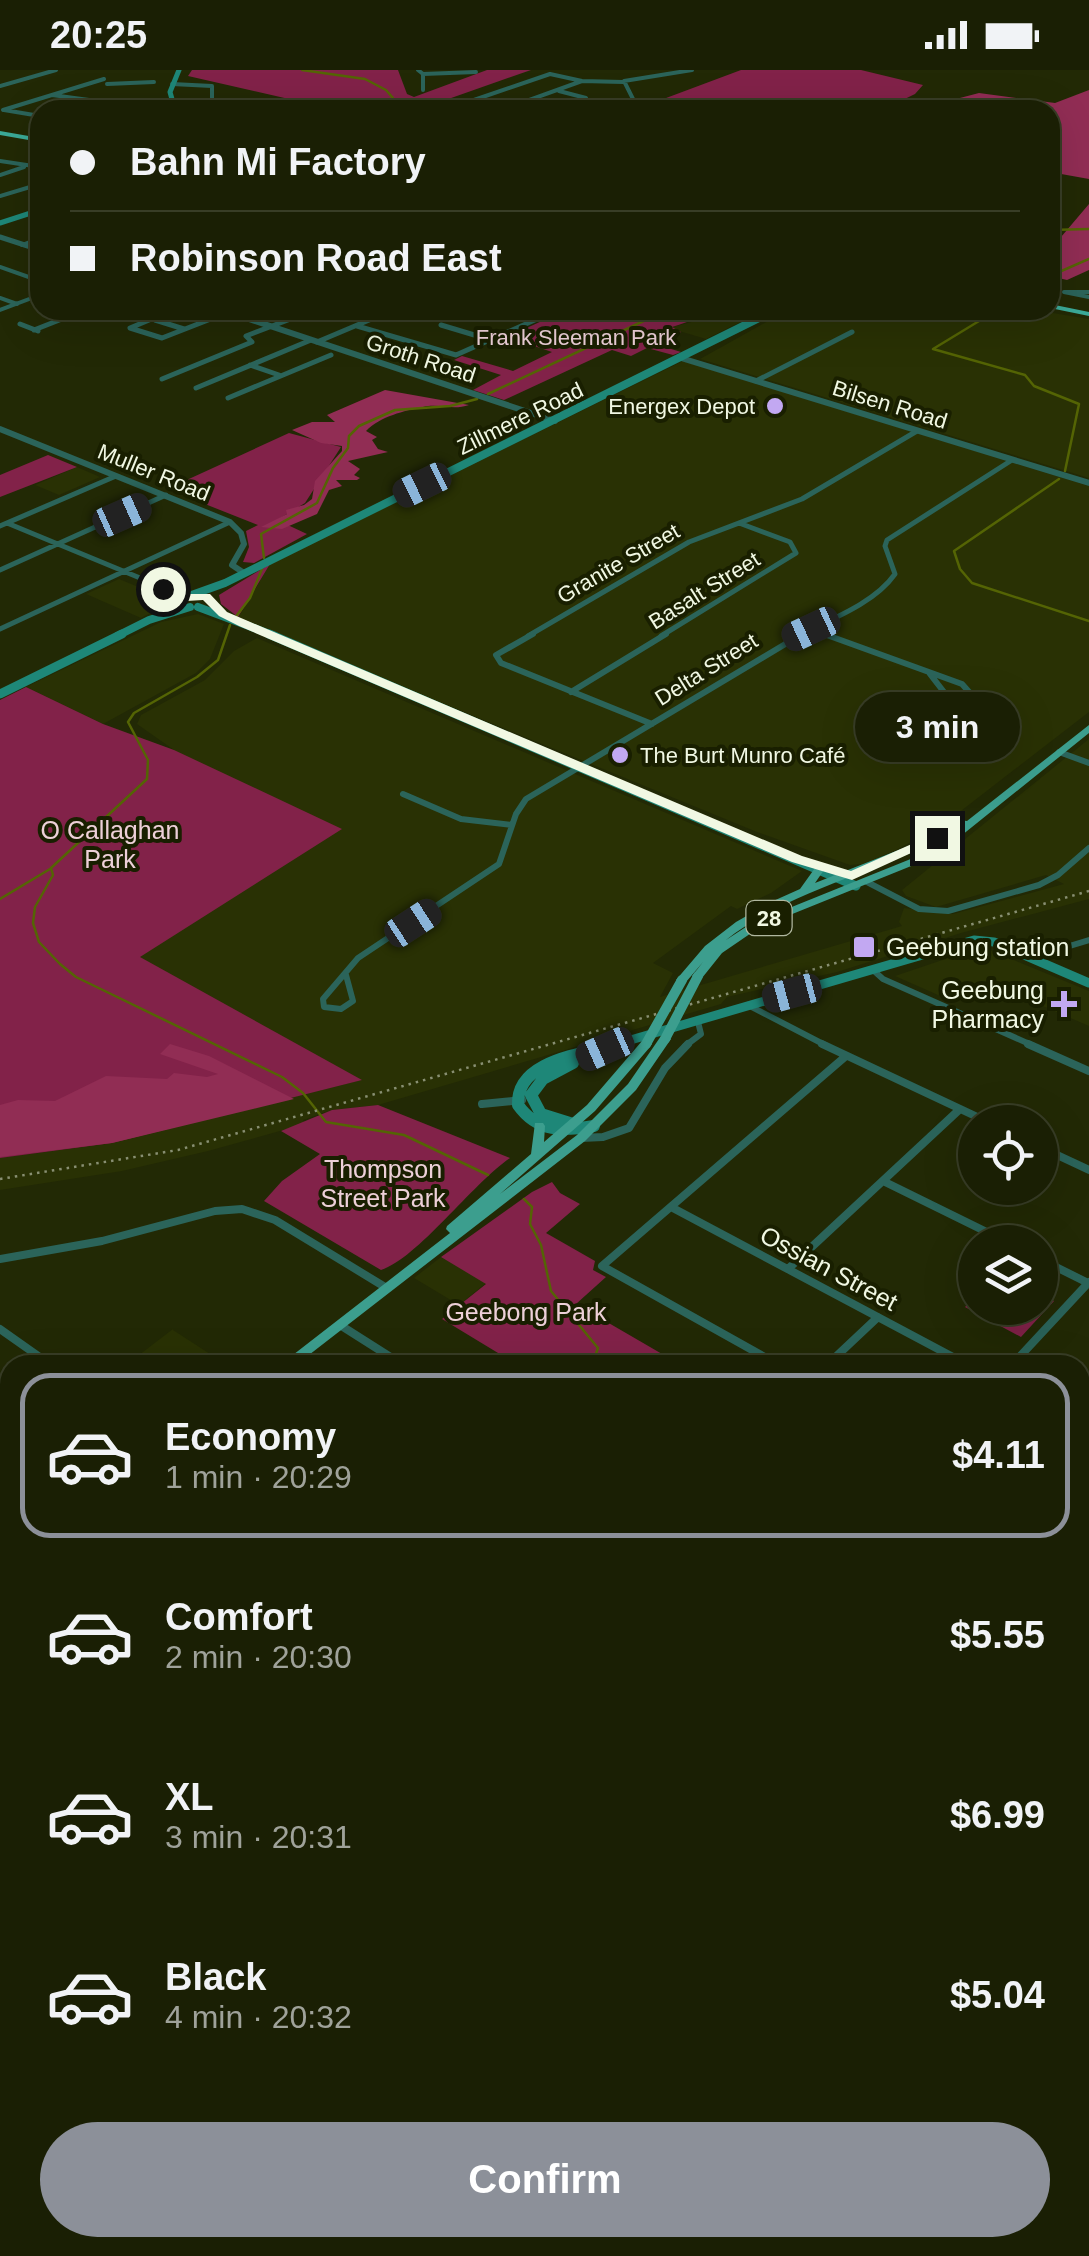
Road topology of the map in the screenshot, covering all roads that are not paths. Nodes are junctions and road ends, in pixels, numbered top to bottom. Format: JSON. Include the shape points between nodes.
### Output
{"nodes":[{"id":1,"x":56,"y":70,"type":"edge"},
{"id":2,"x":105,"y":70,"type":"edge"},
{"id":3,"x":183,"y":70,"type":"edge"},
{"id":4,"x":692,"y":70,"type":"edge"},
{"id":5,"x":420,"y":72,"type":"edge"},
{"id":6,"x":478,"y":72,"type":"edge"},
{"id":7,"x":0,"y":78,"type":"edge"},
{"id":8,"x":17,"y":81,"type":"junction"},
{"id":9,"x":582,"y":81,"type":"junction"},
{"id":10,"x":105,"y":82,"type":"junction"},
{"id":11,"x":154,"y":82,"type":"dead end"},
{"id":12,"x":623,"y":82,"type":"junction"},
{"id":13,"x":175,"y":84,"type":"joint"},
{"id":14,"x":0,"y":86,"type":"edge"},
{"id":15,"x":431,"y":90,"type":"dead end"},
{"id":16,"x":559,"y":91,"type":"junction"},
{"id":17,"x":52,"y":95,"type":"junction"},
{"id":18,"x":35,"y":100,"type":"edge"},
{"id":19,"x":89,"y":100,"type":"edge"},
{"id":20,"x":213,"y":100,"type":"joint"},
{"id":21,"x":243,"y":100,"type":"edge"},
{"id":22,"x":477,"y":100,"type":"edge"},
{"id":23,"x":533,"y":100,"type":"edge"},
{"id":24,"x":581,"y":100,"type":"edge"},
{"id":25,"x":632,"y":100,"type":"edge"},
{"id":26,"x":30,"y":102,"type":"edge"},
{"id":27,"x":2,"y":110,"type":"edge"},
{"id":28,"x":30,"y":114,"type":"edge"},
{"id":29,"x":0,"y":135,"type":"edge"},
{"id":30,"x":30,"y":140,"type":"edge"},
{"id":31,"x":0,"y":162,"type":"edge"},
{"id":32,"x":27,"y":166,"type":"junction"},
{"id":33,"x":30,"y":166,"type":"edge"},
{"id":34,"x":0,"y":175,"type":"edge"},
{"id":35,"x":30,"y":187,"type":"edge"},
{"id":36,"x":0,"y":196,"type":"edge"},
{"id":37,"x":30,"y":213,"type":"edge"},
{"id":38,"x":0,"y":223,"type":"edge"},
{"id":39,"x":0,"y":238,"type":"edge"},
{"id":40,"x":30,"y":241,"type":"edge"},
{"id":41,"x":22,"y":244,"type":"junction"},
{"id":42,"x":30,"y":247,"type":"edge"},
{"id":43,"x":0,"y":267,"type":"edge"},
{"id":44,"x":30,"y":277,"type":"edge"},
{"id":45,"x":0,"y":298,"type":"edge"},
{"id":46,"x":30,"y":299,"type":"edge"},
{"id":47,"x":17,"y":304,"type":"junction"},
{"id":48,"x":1060,"y":306,"type":"edge"},
{"id":49,"x":0,"y":310,"type":"edge"},
{"id":50,"x":1089,"y":311,"type":"edge"},
{"id":51,"x":60,"y":320,"type":"edge"},
{"id":52,"x":148,"y":320,"type":"edge"},
{"id":53,"x":158,"y":320,"type":"edge"},
{"id":54,"x":208,"y":320,"type":"edge"},
{"id":55,"x":252,"y":320,"type":"edge"},
{"id":56,"x":287,"y":320,"type":"edge"},
{"id":57,"x":371,"y":320,"type":"edge"},
{"id":58,"x":536,"y":320,"type":"edge"},
{"id":59,"x":756,"y":320,"type":"edge"},
{"id":60,"x":20,"y":324,"type":"dead end"},
{"id":61,"x":440,"y":324,"type":"dead end"},
{"id":62,"x":270,"y":326,"type":"junction"},
{"id":63,"x":357,"y":326,"type":"junction"},
{"id":64,"x":184,"y":330,"type":"junction"},
{"id":65,"x":852,"y":332,"type":"dead end"},
{"id":66,"x":491,"y":340,"type":"junction"},
{"id":67,"x":314,"y":341,"type":"junction"},
{"id":68,"x":331,"y":356,"type":"dead end"},
{"id":69,"x":681,"y":358,"type":"junction"},
{"id":70,"x":250,"y":365,"type":"junction"},
{"id":71,"x":280,"y":376,"type":"junction"},
{"id":72,"x":162,"y":378,"type":"dead end"},
{"id":73,"x":756,"y":381,"type":"junction"},
{"id":74,"x":196,"y":388,"type":"dead end"},
{"id":75,"x":228,"y":398,"type":"dead end"},
{"id":76,"x":555,"y":420,"type":"junction"},
{"id":77,"x":0,"y":429,"type":"edge"},
{"id":78,"x":918,"y":431,"type":"junction"},
{"id":79,"x":1012,"y":460,"type":"junction"},
{"id":80,"x":116,"y":476,"type":"junction"},
{"id":81,"x":1089,"y":483,"type":"edge"},
{"id":82,"x":166,"y":495,"type":"junction"},
{"id":83,"x":230,"y":522,"type":"junction"},
{"id":84,"x":738,"y":523,"type":"junction"},
{"id":85,"x":4,"y":525,"type":"edge"},
{"id":86,"x":57,"y":544,"type":"junction"},
{"id":87,"x":0,"y":570,"type":"edge"},
{"id":88,"x":247,"y":571,"type":"junction"},
{"id":89,"x":122,"y":572,"type":"junction"},
{"id":90,"x":225,"y":583,"type":"junction"},
{"id":91,"x":199,"y":595,"type":"junction"},
{"id":92,"x":210,"y":600,"type":"junction"},
{"id":93,"x":189,"y":604,"type":"junction"},
{"id":94,"x":223,"y":614,"type":"junction"},
{"id":95,"x":0,"y":629,"type":"edge"},
{"id":96,"x":811,"y":629,"type":"junction"},
{"id":97,"x":930,"y":674,"type":"junction"},
{"id":98,"x":571,"y":692,"type":"junction"},
{"id":99,"x":0,"y":694,"type":"edge"},
{"id":100,"x":652,"y":724,"type":"junction"},
{"id":101,"x":1089,"y":728,"type":"edge"},
{"id":102,"x":1059,"y":752,"type":"junction"},
{"id":103,"x":1089,"y":763,"type":"edge"},
{"id":104,"x":576,"y":767,"type":"junction"},
{"id":105,"x":404,"y":794,"type":"dead end"},
{"id":106,"x":512,"y":825,"type":"junction"},
{"id":107,"x":1089,"y":848,"type":"edge"},
{"id":108,"x":797,"y":859,"type":"junction"},
{"id":109,"x":819,"y":870,"type":"junction"},
{"id":110,"x":854,"y":881,"type":"junction"},
{"id":111,"x":803,"y":893,"type":"junction"},
{"id":112,"x":1089,"y":940,"type":"edge"},
{"id":113,"x":1039,"y":961,"type":"junction"},
{"id":114,"x":872,"y":970,"type":"junction"},
{"id":115,"x":346,"y":975,"type":"junction"},
{"id":116,"x":1089,"y":982,"type":"edge"},
{"id":117,"x":748,"y":1006,"type":"junction"},
{"id":118,"x":698,"y":1022,"type":"junction"},
{"id":119,"x":605,"y":1049,"type":"junction"},
{"id":120,"x":846,"y":1056,"type":"junction"},
{"id":121,"x":1089,"y":1072,"type":"edge"},
{"id":122,"x":532,"y":1099,"type":"junction"},
{"id":123,"x":516,"y":1100,"type":"junction"},
{"id":124,"x":482,"y":1104,"type":"dead end"},
{"id":125,"x":958,"y":1108,"type":"edge"},
{"id":126,"x":958,"y":1111,"type":"edge"},
{"id":127,"x":538,"y":1126,"type":"junction"},
{"id":128,"x":594,"y":1126,"type":"junction"},
{"id":129,"x":568,"y":1128,"type":"junction"},
{"id":130,"x":580,"y":1138,"type":"junction"},
{"id":131,"x":537,"y":1155,"type":"junction"},
{"id":132,"x":1058,"y":1155,"type":"edge"},
{"id":133,"x":1089,"y":1170,"type":"edge"},
{"id":134,"x":883,"y":1180,"type":"junction"},
{"id":135,"x":671,"y":1207,"type":"junction"},
{"id":136,"x":973,"y":1225,"type":"edge"},
{"id":137,"x":441,"y":1242,"type":"junction"},
{"id":138,"x":0,"y":1259,"type":"edge"},
{"id":139,"x":1058,"y":1268,"type":"edge"},
{"id":140,"x":788,"y":1269,"type":"junction"},
{"id":141,"x":1088,"y":1283,"type":"edge"},
{"id":142,"x":385,"y":1287,"type":"junction"},
{"id":143,"x":878,"y":1317,"type":"junction"},
{"id":144,"x":339,"y":1324,"type":"junction"},
{"id":145,"x":0,"y":1329,"type":"edge"},
{"id":146,"x":37,"y":1355,"type":"edge"},
{"id":147,"x":300,"y":1355,"type":"edge"},
{"id":148,"x":387,"y":1355,"type":"edge"},
{"id":149,"x":762,"y":1355,"type":"edge"},
{"id":150,"x":838,"y":1355,"type":"edge"},
{"id":151,"x":949,"y":1355,"type":"edge"},
{"id":152,"x":1021,"y":1355,"type":"edge"}],
"edges":[{"from":1,"to":8,"type":"street"},
{"from":2,"to":10,"type":"street"},
{"from":3,"to":13,"type":"main road"},
{"from":4,"to":12,"type":"street"},
{"from":5,"to":6,"type":"street"},
{"from":5,"to":15,"type":"street","via":[[423,91]]},
{"from":7,"to":8,"type":"street"},
{"from":8,"to":14,"type":"street"},
{"from":9,"to":12,"type":"street"},
{"from":9,"to":16,"type":"street"},
{"from":9,"to":22,"type":"street","via":[[548,74]]},
{"from":10,"to":11,"type":"street"},
{"from":10,"to":17,"type":"street"},
{"from":12,"to":25,"type":"street"},
{"from":13,"to":20,"type":"street","via":[[212,86]]},
{"from":16,"to":23,"type":"street"},
{"from":16,"to":24,"type":"street","via":[[586,98]]},
{"from":17,"to":18,"type":"street"},
{"from":17,"to":19,"type":"street"},
{"from":20,"to":21,"type":"street"},
{"from":26,"to":27,"type":"street"},
{"from":27,"to":28,"type":"street"},
{"from":29,"to":30,"type":"highway"},
{"from":31,"to":32,"type":"street"},
{"from":32,"to":33,"type":"street"},
{"from":32,"to":34,"type":"street"},
{"from":35,"to":36,"type":"street"},
{"from":37,"to":38,"type":"main road"},
{"from":39,"to":41,"type":"street"},
{"from":40,"to":41,"type":"street"},
{"from":41,"to":42,"type":"street"},
{"from":43,"to":44,"type":"street"},
{"from":45,"to":47,"type":"street"},
{"from":46,"to":47,"type":"street"},
{"from":47,"to":49,"type":"street"},
{"from":48,"to":50,"type":"highway"},
{"from":51,"to":60,"type":"street","via":[[36,330]]},
{"from":52,"to":64,"type":"street","via":[[130,328],[158,338]]},
{"from":53,"to":64,"type":"street"},
{"from":54,"to":64,"type":"street"},
{"from":55,"to":62,"type":"street","name":"Groth Road"},
{"from":56,"to":62,"type":"street"},
{"from":57,"to":63,"type":"street"},
{"from":58,"to":66,"type":"street"},
{"from":59,"to":69,"type":"main road","name":"Zillmere Road"},
{"from":61,"to":66,"type":"street"},
{"from":62,"to":67,"type":"street","name":"Groth Road"},
{"from":62,"to":72,"type":"street","via":[[245,337],[250,343]]},
{"from":63,"to":66,"type":"street","via":[[456,355]]},
{"from":63,"to":67,"type":"street"},
{"from":65,"to":73,"type":"street"},
{"from":67,"to":70,"type":"street"},
{"from":67,"to":76,"type":"street","name":"Groth Road"},
{"from":68,"to":71,"type":"street"},
{"from":69,"to":73,"type":"street","name":"Bilsen Road"},
{"from":69,"to":76,"type":"main road","name":"Zillmere Road"},
{"from":70,"to":71,"type":"street"},
{"from":70,"to":74,"type":"street"},
{"from":71,"to":75,"type":"street"},
{"from":73,"to":78,"type":"street","name":"Bilsen Road"},
{"from":76,"to":88,"type":"main road","name":"Zillmere Road"},
{"from":77,"to":80,"type":"street","name":"Muller Road"},
{"from":78,"to":79,"type":"street","name":"Bilsen Road"},
{"from":78,"to":84,"type":"street","name":"Granite Street","via":[[802,499]]},
{"from":79,"to":81,"type":"street","name":"Bilsen Road"},
{"from":79,"to":96,"type":"street","name":"Delta Street","via":[[889,538],[892,580]]},
{"from":80,"to":82,"type":"street","name":"Muller Road"},
{"from":80,"to":85,"type":"street"},
{"from":82,"to":83,"type":"street","name":"Muller Road"},
{"from":82,"to":86,"type":"street"},
{"from":83,"to":88,"type":"street","name":"Muller Road","via":[[245,548],[232,566]]},
{"from":83,"to":89,"type":"street"},
{"from":84,"to":98,"type":"street","name":"Basalt Street","via":[[790,542],[797,551]]},
{"from":84,"to":98,"type":"street","name":"Granite Street","via":[[689,542],[496,655]]},
{"from":85,"to":86,"type":"street"},
{"from":86,"to":87,"type":"street"},
{"from":86,"to":89,"type":"street"},
{"from":88,"to":90,"type":"main road","name":"Zillmere Road"},
{"from":89,"to":93,"type":"street"},
{"from":89,"to":95,"type":"street"},
{"from":90,"to":91,"type":"main road","name":"Zillmere Road"},
{"from":90,"to":92,"type":"main road","name":"Zillmere Road"},
{"from":91,"to":92,"type":"main road"},
{"from":91,"to":93,"type":"main road","name":"Zillmere Road"},
{"from":92,"to":93,"type":"main road","name":"Zillmere Road"},
{"from":92,"to":94,"type":"main road"},
{"from":93,"to":94,"type":"main road"},
{"from":93,"to":99,"type":"main road"},
{"from":94,"to":104,"type":"main road"},
{"from":96,"to":97,"type":"street"},
{"from":96,"to":100,"type":"street","name":"Delta Street"},
{"from":97,"to":97,"type":"street","via":[[965,685],[970,693],[947,696]]},
{"from":98,"to":100,"type":"street","name":"Granite Street"},
{"from":100,"to":104,"type":"street","name":"Delta Street"},
{"from":101,"to":102,"type":"main road","number":"28"},
{"from":102,"to":103,"type":"street"},
{"from":102,"to":110,"type":"main road","number":"28","via":[[980,814]]},
{"from":104,"to":106,"type":"street","name":"Delta Street","via":[[522,803]]},
{"from":104,"to":108,"type":"main road"},
{"from":105,"to":106,"type":"street","via":[[460,819]]},
{"from":106,"to":115,"type":"street","name":"Delta Street","via":[[507,850],[494,868],[358,958]]},
{"from":107,"to":110,"type":"street","via":[[1038,885],[958,909],[933,912]]},
{"from":108,"to":109,"type":"main road"},
{"from":108,"to":110,"type":"main road"},
{"from":109,"to":110,"type":"main road"},
{"from":109,"to":111,"type":"main road"},
{"from":110,"to":111,"type":"main road","number":"28"},
{"from":110,"to":128,"type":"main road","number":"28","bridge":true,"via":[[727,944],[698,976],[632,1087]]},
{"from":111,"to":129,"type":"main road","number":"28","bridge":true,"via":[[735,926],[704,953],[646,1044]]},
{"from":112,"to":113,"type":"street"},
{"from":113,"to":114,"type":"main road","via":[[983,940]]},
{"from":113,"to":116,"type":"main road"},
{"from":114,"to":117,"type":"main road"},
{"from":114,"to":121,"type":"street"},
{"from":115,"to":115,"type":"street","via":[[353,1001],[327,1008],[323,999]]},
{"from":117,"to":118,"type":"main road"},
{"from":117,"to":120,"type":"street"},
{"from":118,"to":119,"type":"main road"},
{"from":118,"to":130,"type":"street","via":[[702,1032],[663,1071],[632,1128],[613,1138]]},
{"from":119,"to":122,"type":"main road","via":[[542,1079]]},
{"from":119,"to":123,"type":"main road","via":[[539,1068],[521,1082]]},
{"from":120,"to":125,"type":"street"},
{"from":120,"to":135,"type":"street"},
{"from":122,"to":123,"type":"street"},
{"from":122,"to":129,"type":"main road","via":[[544,1117]]},
{"from":123,"to":124,"type":"street"},
{"from":123,"to":127,"type":"main road"},
{"from":126,"to":134,"type":"street"},
{"from":127,"to":129,"type":"main road"},
{"from":127,"to":131,"type":"main road"},
{"from":128,"to":129,"type":"main road"},
{"from":128,"to":130,"type":"main road","number":"28"},
{"from":129,"to":131,"type":"main road","number":"28"},
{"from":130,"to":137,"type":"main road","number":"28"},
{"from":131,"to":137,"type":"main road","number":"28"},
{"from":132,"to":133,"type":"street"},
{"from":134,"to":136,"type":"street"},
{"from":134,"to":140,"type":"street"},
{"from":135,"to":140,"type":"street","name":"Ossian Street"},
{"from":135,"to":149,"type":"street","via":[[602,1266]]},
{"from":137,"to":142,"type":"main road","number":"28"},
{"from":138,"to":142,"type":"street","via":[[242,1209],[275,1220]]},
{"from":139,"to":141,"type":"street"},
{"from":140,"to":143,"type":"street","name":"Ossian Street"},
{"from":141,"to":152,"type":"street"},
{"from":142,"to":144,"type":"main road","number":"28"},
{"from":143,"to":150,"type":"street"},
{"from":143,"to":151,"type":"street","name":"Ossian Street"},
{"from":144,"to":147,"type":"main road","number":"28"},
{"from":144,"to":148,"type":"street"},
{"from":145,"to":146,"type":"street"}]}
